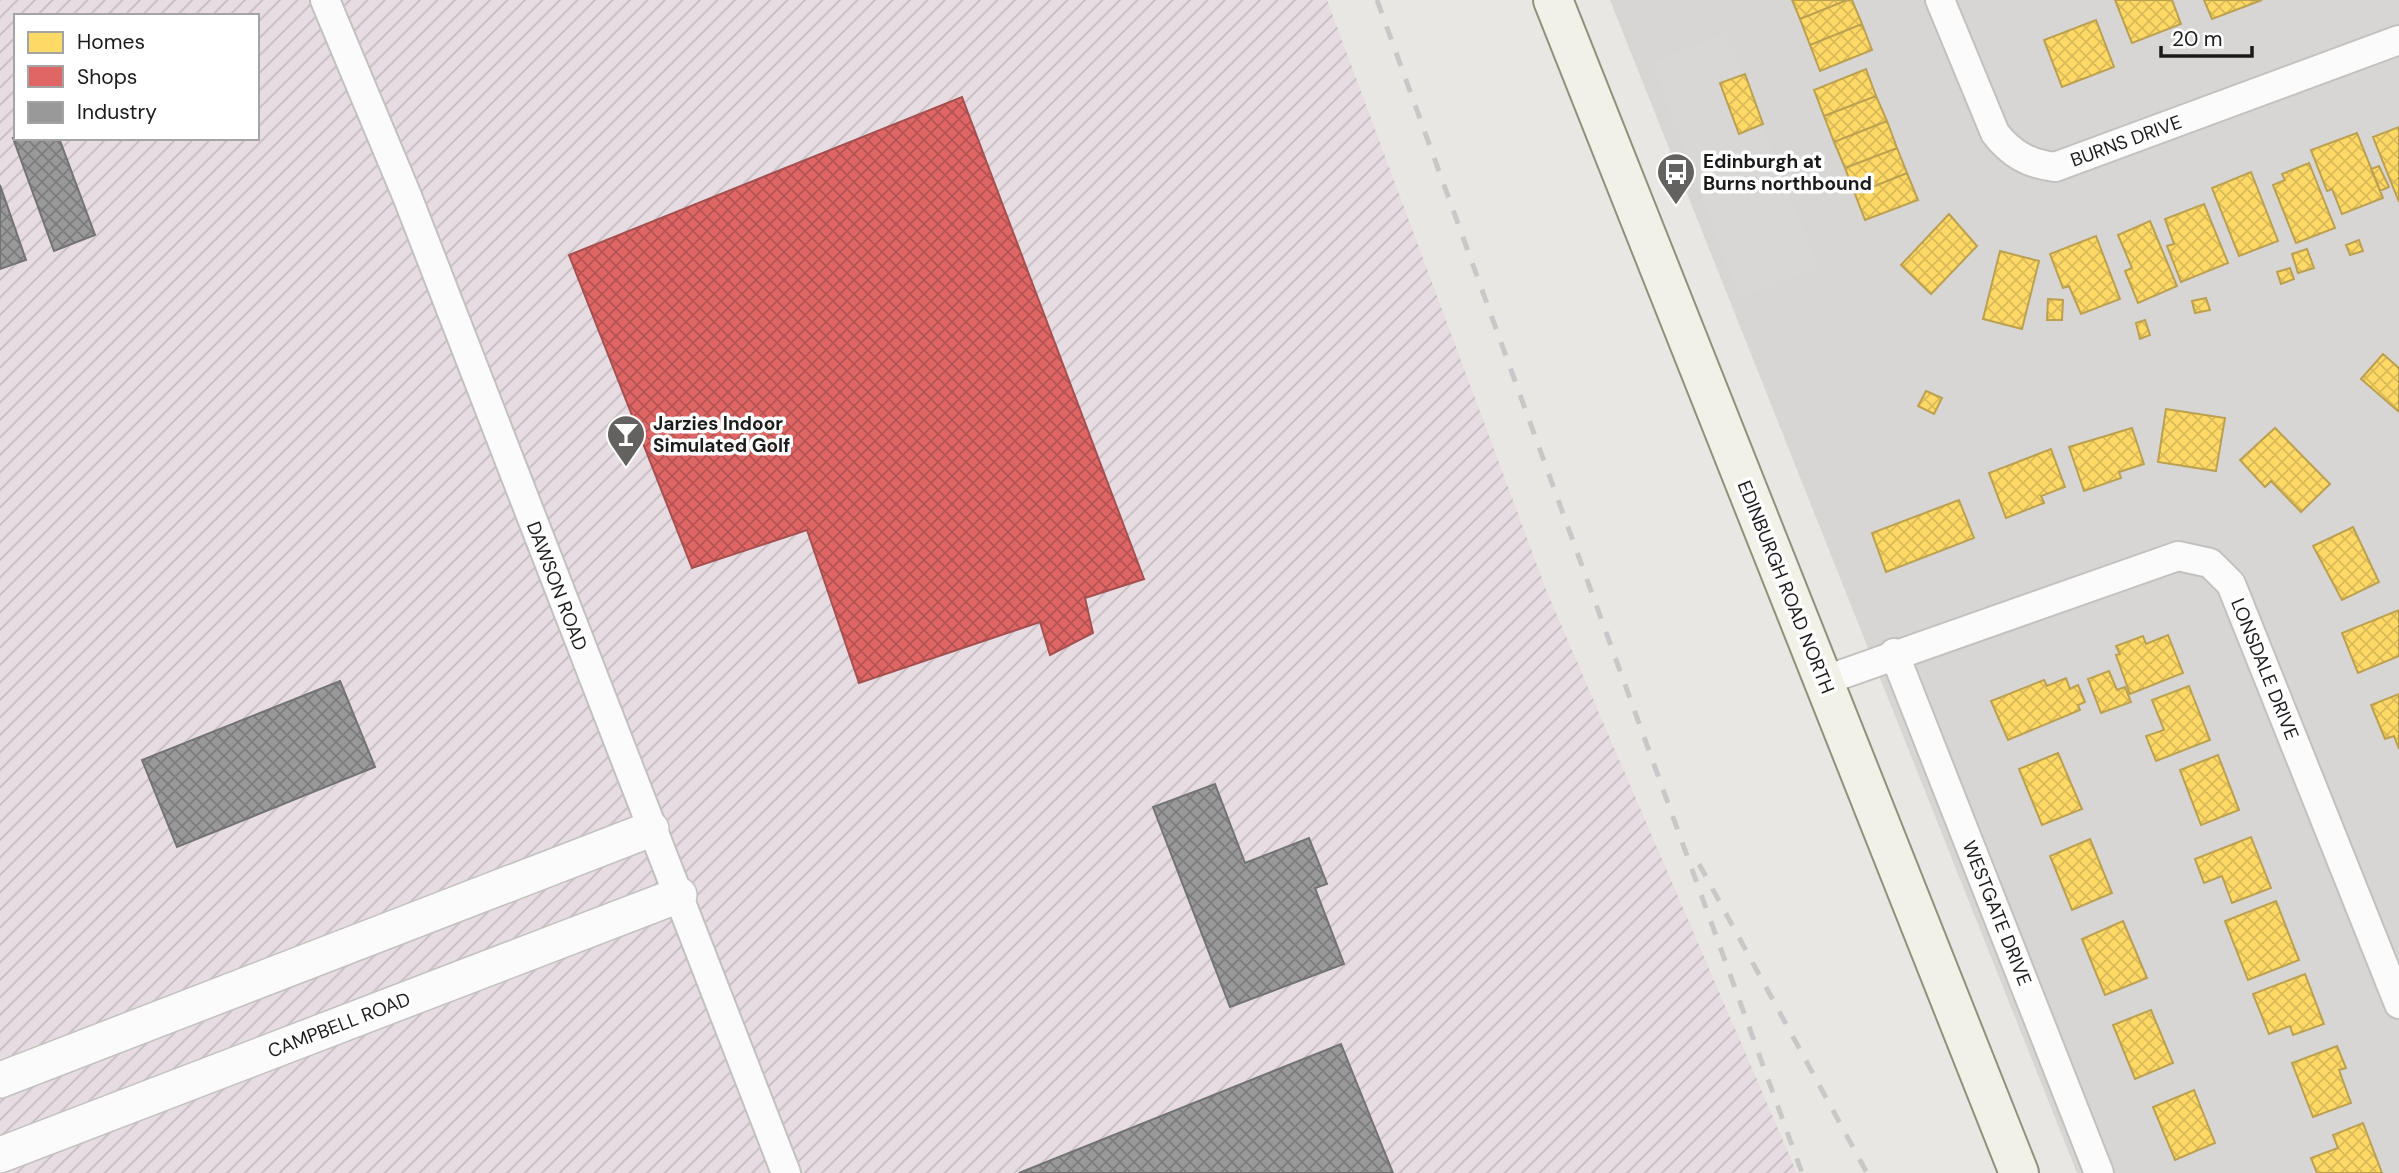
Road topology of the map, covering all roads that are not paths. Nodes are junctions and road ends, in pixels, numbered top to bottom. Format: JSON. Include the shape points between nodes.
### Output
{"nodes":[{"id":1,"x":325,"y":0,"type":"edge"},
{"id":2,"x":1553,"y":0,"type":"edge"},
{"id":3,"x":1940,"y":0,"type":"edge"},
{"id":4,"x":2399,"y":40,"type":"edge"},
{"id":5,"x":1894,"y":653,"type":"junction"},
{"id":6,"x":1824,"y":681,"type":"junction"},
{"id":7,"x":651,"y":829,"type":"junction"},
{"id":8,"x":679,"y":895,"type":"junction"},
{"id":9,"x":2399,"y":1004,"type":"edge"},
{"id":10,"x":0,"y":1080,"type":"edge"},
{"id":11,"x":0,"y":1156,"type":"edge"},
{"id":12,"x":786,"y":1173,"type":"edge"},
{"id":13,"x":2019,"y":1173,"type":"edge"},
{"id":14,"x":2099,"y":1173,"type":"edge"}],
"edges":[{"from":1,"to":7,"type":"street","name":"DAWSON ROAD","via":[[411,208]]},
{"from":2,"to":6,"type":"main road","name":"EDINBURGH ROAD NORTH"},
{"from":3,"to":4,"type":"street","name":"BURNS DRIVE","via":[[1995,133],[2008,150],[2039,165],[2056,167]]},
{"from":5,"to":6,"type":"street","name":"LONSDALE DRIVE"},
{"from":5,"to":9,"type":"street","name":"LONSDALE DRIVE","via":[[2178,556],[2210,563],[2231,584]]},
{"from":5,"to":14,"type":"street","name":"WESTGATE DRIVE"},
{"from":6,"to":13,"type":"main road","name":"EDINBURGH ROAD NORTH"},
{"from":7,"to":8,"type":"street","name":"DAWSON ROAD"},
{"from":7,"to":10,"type":"street"},
{"from":8,"to":11,"type":"street","name":"CAMPBELL ROAD"},
{"from":8,"to":12,"type":"street","name":"DAWSON ROAD"}]}
